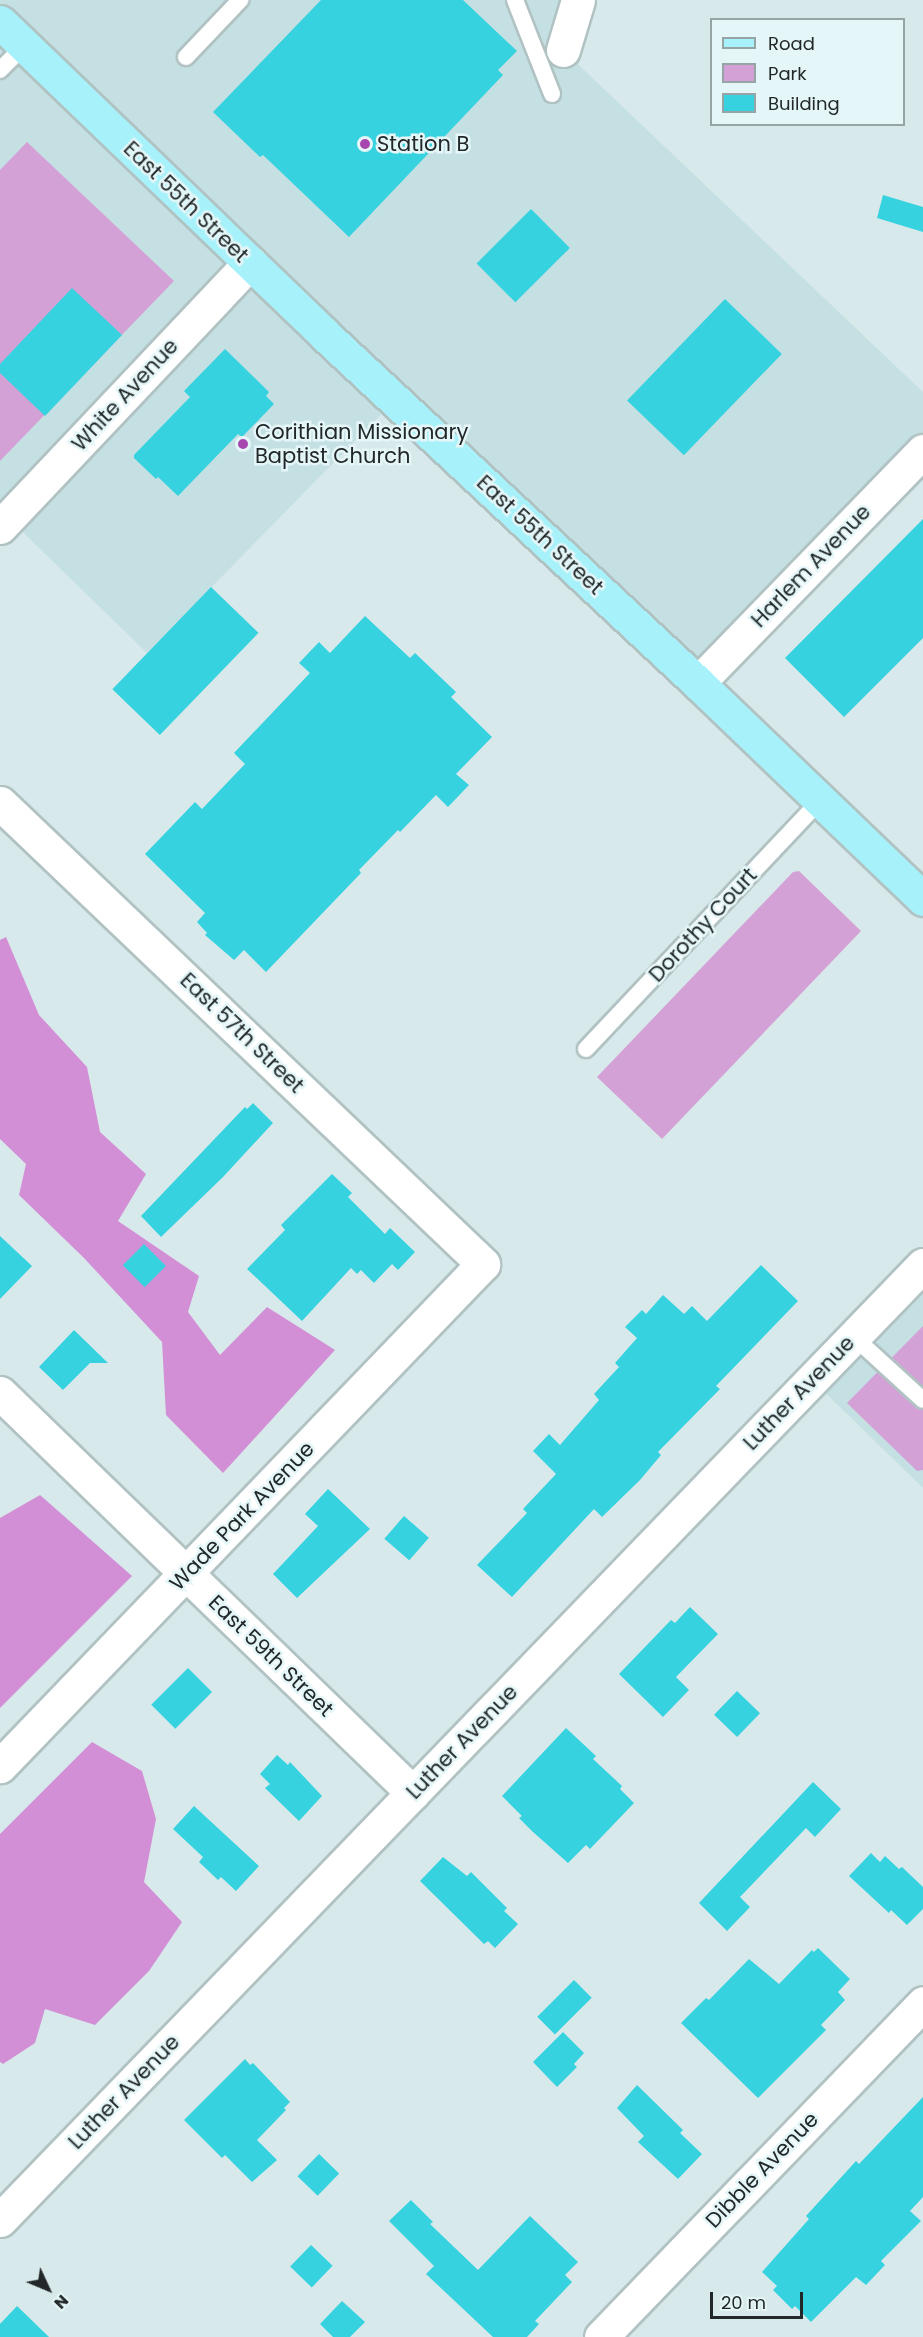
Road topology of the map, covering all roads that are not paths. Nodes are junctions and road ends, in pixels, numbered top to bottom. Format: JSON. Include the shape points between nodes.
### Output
{"nodes":[{"id":1,"x":240,"y":0,"type":"edge"},
{"id":2,"x":578,"y":0,"type":"edge"},
{"id":3,"x":516,"y":1,"type":"edge"},
{"id":4,"x":0,"y":22,"type":"edge"},
{"id":5,"x":24,"y":46,"type":"junction"},
{"id":6,"x":564,"y":50,"type":"dead end"},
{"id":7,"x":186,"y":57,"type":"dead end"},
{"id":8,"x":0,"y":70,"type":"edge"},
{"id":9,"x":552,"y":94,"type":"dead end"},
{"id":10,"x":250,"y":263,"type":"junction"},
{"id":11,"x":923,"y":450,"type":"edge"},
{"id":12,"x":3,"y":519,"type":"edge"},
{"id":13,"x":698,"y":682,"type":"junction"},
{"id":14,"x":820,"y":801,"type":"junction"},
{"id":15,"x":0,"y":803,"type":"edge"},
{"id":16,"x":923,"y":899,"type":"edge"},
{"id":17,"x":586,"y":1049,"type":"dead end"},
{"id":18,"x":483,"y":1264,"type":"joint"},
{"id":19,"x":923,"y":1264,"type":"edge"},
{"id":20,"x":854,"y":1336,"type":"junction"},
{"id":21,"x":0,"y":1393,"type":"edge"},
{"id":22,"x":923,"y":1400,"type":"edge"},
{"id":23,"x":187,"y":1574,"type":"junction"},
{"id":24,"x":0,"y":1766,"type":"edge"},
{"id":25,"x":413,"y":1793,"type":"junction"},
{"id":26,"x":923,"y":2003,"type":"edge"},
{"id":27,"x":0,"y":2220,"type":"edge"},
{"id":28,"x":601,"y":2337,"type":"edge"}],
"edges":[{"from":1,"to":7,"type":"lane"},
{"from":2,"to":6,"type":"street"},
{"from":3,"to":9,"type":"lane"},
{"from":4,"to":5,"type":"main road","name":"East 55th Street"},
{"from":5,"to":8,"type":"lane"},
{"from":5,"to":10,"type":"main road","name":"East 55th Street"},
{"from":10,"to":12,"type":"street","name":"White Avenue"},
{"from":10,"to":13,"type":"main road","name":"East 55th Street"},
{"from":11,"to":13,"type":"street","name":"Harlem Avenue"},
{"from":13,"to":14,"type":"main road","name":"East 55th Street"},
{"from":14,"to":16,"type":"main road","name":"East 55th Street"},
{"from":14,"to":17,"type":"lane","name":"Dorothy Court"},
{"from":15,"to":18,"type":"street","name":"East 57th Street"},
{"from":18,"to":23,"type":"street","name":"Wade Park Avenue"},
{"from":19,"to":20,"type":"street","name":"Luther Avenue"},
{"from":20,"to":22,"type":"lane"},
{"from":20,"to":25,"type":"street","name":"Luther Avenue"},
{"from":21,"to":23,"type":"street","name":"East 59th Street"},
{"from":23,"to":24,"type":"street","name":"Wade Park Avenue"},
{"from":23,"to":25,"type":"street","name":"East 59th Street"},
{"from":25,"to":27,"type":"street","name":"Luther Avenue"},
{"from":26,"to":28,"type":"street","name":"Dibble Avenue"}]}
